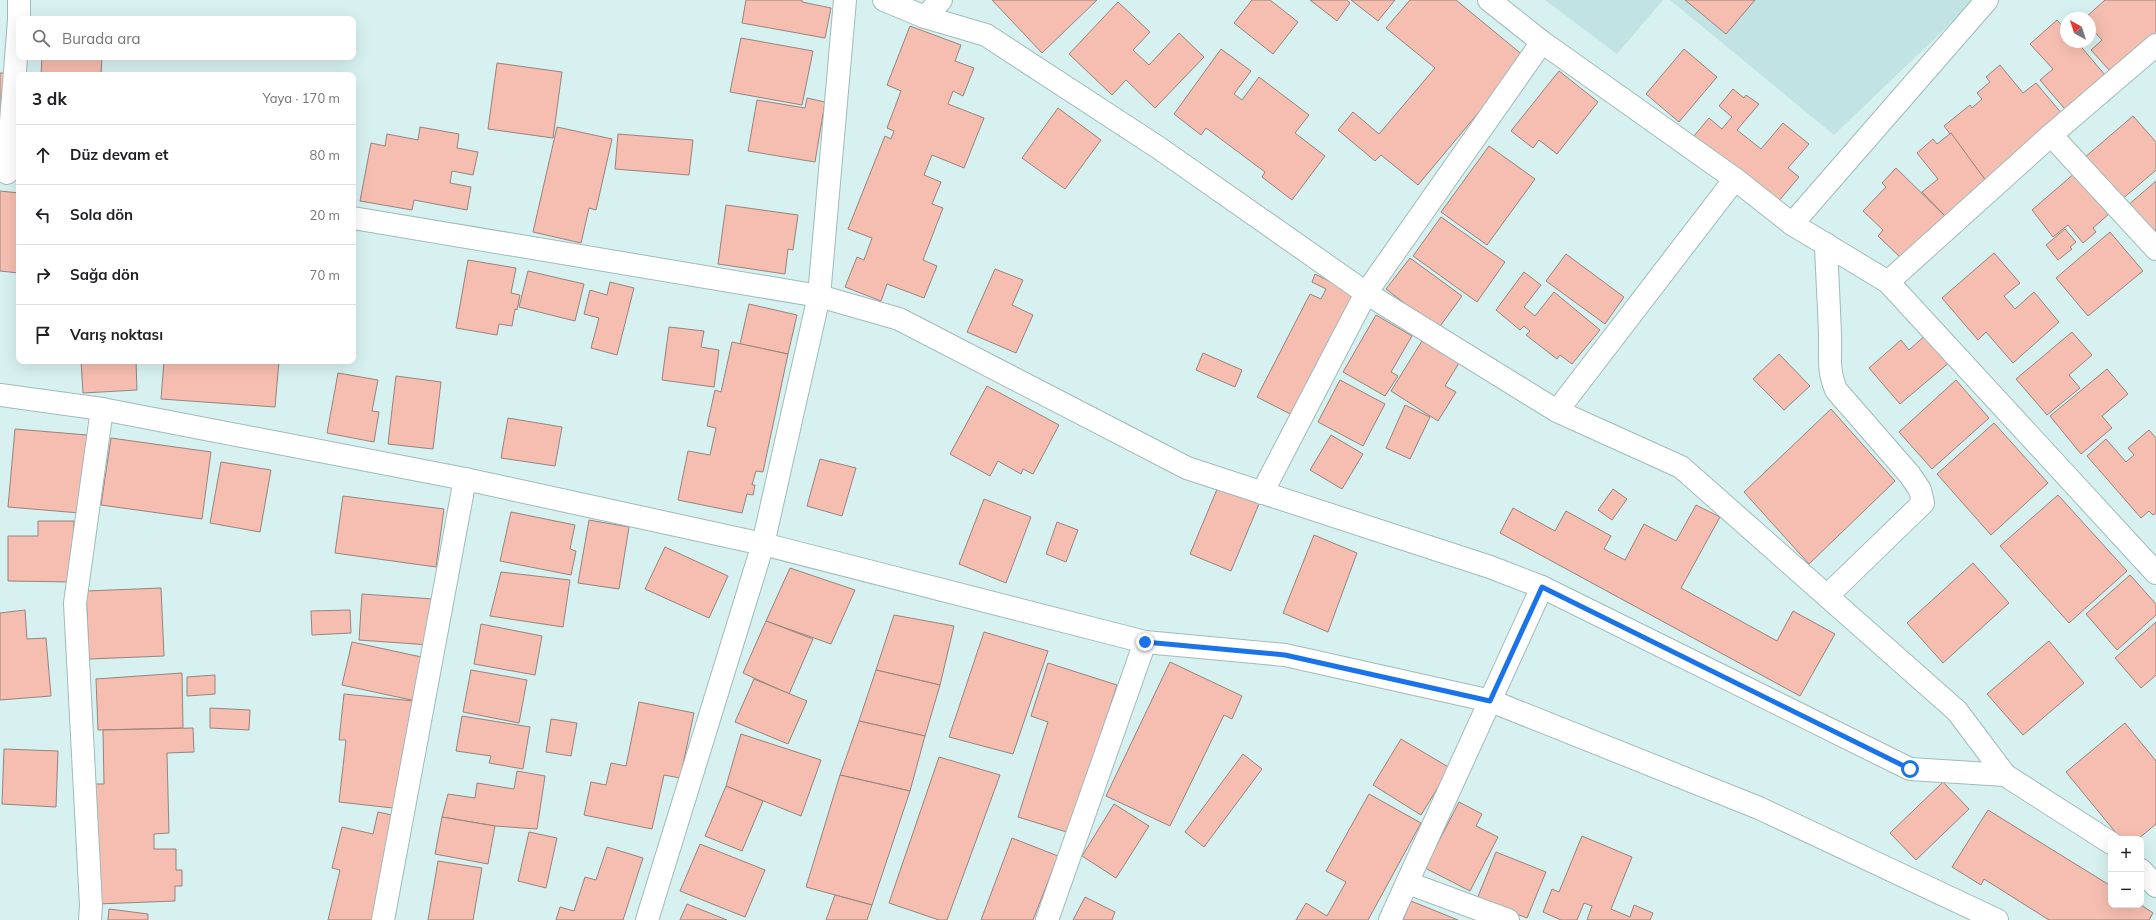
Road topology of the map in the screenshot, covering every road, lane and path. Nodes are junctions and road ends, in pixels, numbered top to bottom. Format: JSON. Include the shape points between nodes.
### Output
{"nodes":[{"id":1,"x":19,"y":0,"type":"edge"},
{"id":2,"x":845,"y":0,"type":"edge"},
{"id":3,"x":884,"y":0,"type":"edge"},
{"id":4,"x":941,"y":0,"type":"edge"},
{"id":5,"x":1489,"y":0,"type":"edge"},
{"id":6,"x":1987,"y":0,"type":"edge"},
{"id":7,"x":19,"y":16,"type":"edge"},
{"id":8,"x":925,"y":17,"type":"junction"},
{"id":9,"x":1542,"y":42,"type":"junction"},
{"id":10,"x":2156,"y":45,"type":"edge"},
{"id":11,"x":16,"y":60,"type":"edge"},
{"id":12,"x":2051,"y":135,"type":"junction"},
{"id":13,"x":9,"y":173,"type":"edge"},
{"id":14,"x":1735,"y":179,"type":"junction"},
{"id":15,"x":356,"y":219,"type":"edge"},
{"id":16,"x":1792,"y":224,"type":"junction"},
{"id":17,"x":1826,"y":244,"type":"junction"},
{"id":18,"x":2156,"y":249,"type":"edge"},
{"id":19,"x":1888,"y":282,"type":"junction"},
{"id":20,"x":1366,"y":293,"type":"junction"},
{"id":21,"x":819,"y":296,"type":"junction"},
{"id":22,"x":0,"y":395,"type":"edge"},
{"id":23,"x":102,"y":409,"type":"junction"},
{"id":24,"x":1557,"y":411,"type":"junction"},
{"id":25,"x":465,"y":479,"type":"junction"},
{"id":26,"x":1262,"y":493,"type":"junction"},
{"id":27,"x":763,"y":544,"type":"junction"},
{"id":28,"x":2156,"y":573,"type":"edge"},
{"id":29,"x":1542,"y":587,"type":"junction"},
{"id":30,"x":1826,"y":596,"type":"junction"},
{"id":31,"x":1145,"y":642,"type":"junction"},
{"id":32,"x":1490,"y":701,"type":"junction"},
{"id":33,"x":2005,"y":775,"type":"junction"},
{"id":34,"x":2108,"y":841,"type":"edge"},
{"id":35,"x":2143,"y":872,"type":"edge"},
{"id":36,"x":1408,"y":883,"type":"junction"},
{"id":37,"x":2156,"y":886,"type":"edge"},
{"id":38,"x":90,"y":920,"type":"edge"},
{"id":39,"x":383,"y":920,"type":"edge"},
{"id":40,"x":647,"y":920,"type":"edge"},
{"id":41,"x":1047,"y":920,"type":"edge"},
{"id":42,"x":1390,"y":920,"type":"edge"},
{"id":43,"x":1508,"y":920,"type":"edge"},
{"id":44,"x":1997,"y":920,"type":"edge"}],
"edges":[{"from":1,"to":7,"type":"street"},
{"from":2,"to":21,"type":"street"},
{"from":3,"to":8,"type":"street"},
{"from":4,"to":8,"type":"street"},
{"from":5,"to":9,"type":"street"},
{"from":6,"to":16,"type":"street"},
{"from":8,"to":20,"type":"street","via":[[986,35],[1158,148]]},
{"from":9,"to":14,"type":"street"},
{"from":9,"to":20,"type":"street"},
{"from":10,"to":12,"type":"street"},
{"from":11,"to":13,"type":"street"},
{"from":12,"to":18,"type":"street"},
{"from":12,"to":19,"type":"street"},
{"from":14,"to":16,"type":"street"},
{"from":14,"to":24,"type":"street"},
{"from":15,"to":21,"type":"street"},
{"from":16,"to":17,"type":"street"},
{"from":17,"to":19,"type":"street"},
{"from":17,"to":30,"type":"street","via":[[1829,369],[1832,380],[1836,390],[1910,475],[1920,490],[1923,503]]},
{"from":19,"to":28,"type":"street"},
{"from":20,"to":24,"type":"street"},
{"from":20,"to":26,"type":"street"},
{"from":21,"to":26,"type":"street","via":[[899,319],[1187,468]]},
{"from":21,"to":27,"type":"street"},
{"from":22,"to":23,"type":"street"},
{"from":23,"to":25,"type":"street"},
{"from":23,"to":38,"type":"street","via":[[75,603]]},
{"from":24,"to":30,"type":"street","via":[[1680,467]]},
{"from":25,"to":27,"type":"street"},
{"from":25,"to":39,"type":"street"},
{"from":26,"to":29,"type":"street"},
{"from":27,"to":31,"type":"street"},
{"from":27,"to":40,"type":"street"},
{"from":29,"to":32,"type":"street"},
{"from":29,"to":33,"type":"street","via":[[1910,769]]},
{"from":30,"to":33,"type":"street","via":[[1957,711]]},
{"from":31,"to":32,"type":"street","via":[[1285,655]]},
{"from":31,"to":41,"type":"street"},
{"from":32,"to":36,"type":"street"},
{"from":32,"to":44,"type":"street","via":[[1759,808]]},
{"from":33,"to":34,"type":"street"},
{"from":35,"to":37,"type":"street"},
{"from":36,"to":42,"type":"street"},
{"from":36,"to":43,"type":"street"}]}
